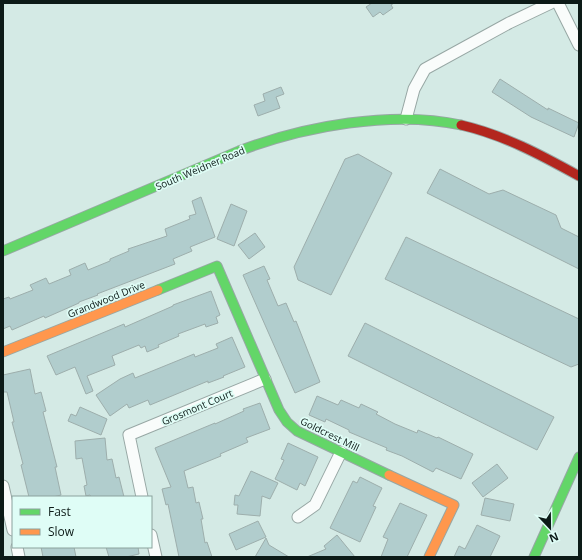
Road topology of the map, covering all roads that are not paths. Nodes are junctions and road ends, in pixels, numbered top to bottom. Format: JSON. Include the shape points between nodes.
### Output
{"nodes":[{"id":1,"x":551,"y":3,"type":"edge"},
{"id":2,"x":558,"y":3,"type":"edge"},
{"id":3,"x":579,"y":45,"type":"edge"},
{"id":4,"x":406,"y":119,"type":"junction"},
{"id":5,"x":579,"y":176,"type":"edge"},
{"id":6,"x":3,"y":251,"type":"edge"},
{"id":7,"x":217,"y":266,"type":"joint"},
{"id":8,"x":3,"y":352,"type":"edge"},
{"id":9,"x":265,"y":379,"type":"junction"},
{"id":10,"x":341,"y":452,"type":"junction"},
{"id":11,"x":579,"y":457,"type":"edge"},
{"id":12,"x":3,"y":486,"type":"edge"},
{"id":13,"x":142,"y":496,"type":"edge"},
{"id":14,"x":298,"y":517,"type":"dead end"},
{"id":15,"x":12,"y":526,"type":"edge"},
{"id":16,"x":152,"y":539,"type":"edge"},
{"id":17,"x":156,"y":557,"type":"edge"},
{"id":18,"x":429,"y":557,"type":"edge"},
{"id":19,"x":534,"y":557,"type":"edge"}],
"edges":[{"from":1,"to":4,"type":"street","via":[[425,69],[414,89]]},
{"from":2,"to":3,"type":"street"},
{"from":4,"to":5,"type":"main road","name":"South Weidner Road","via":[[471,128],[502,137],[525,146]]},
{"from":4,"to":6,"type":"main road","name":"South Weidner Road","via":[[335,126],[278,137],[239,151]]},
{"from":7,"to":8,"type":"main road","name":"Grandwood Drive"},
{"from":7,"to":9,"type":"main road","name":"Goldcrest Mill"},
{"from":9,"to":10,"type":"main road","name":"Goldcrest Mill","via":[[279,410],[292,427]]},
{"from":9,"to":13,"type":"street","name":"Grosmont Court","via":[[129,435]]},
{"from":10,"to":14,"type":"street","via":[[315,505]]},
{"from":10,"to":18,"type":"main road","name":"Goldcrest Mill","via":[[454,505]]},
{"from":11,"to":19,"type":"main road"},
{"from":12,"to":15,"type":"street"},
{"from":16,"to":17,"type":"street"}]}
